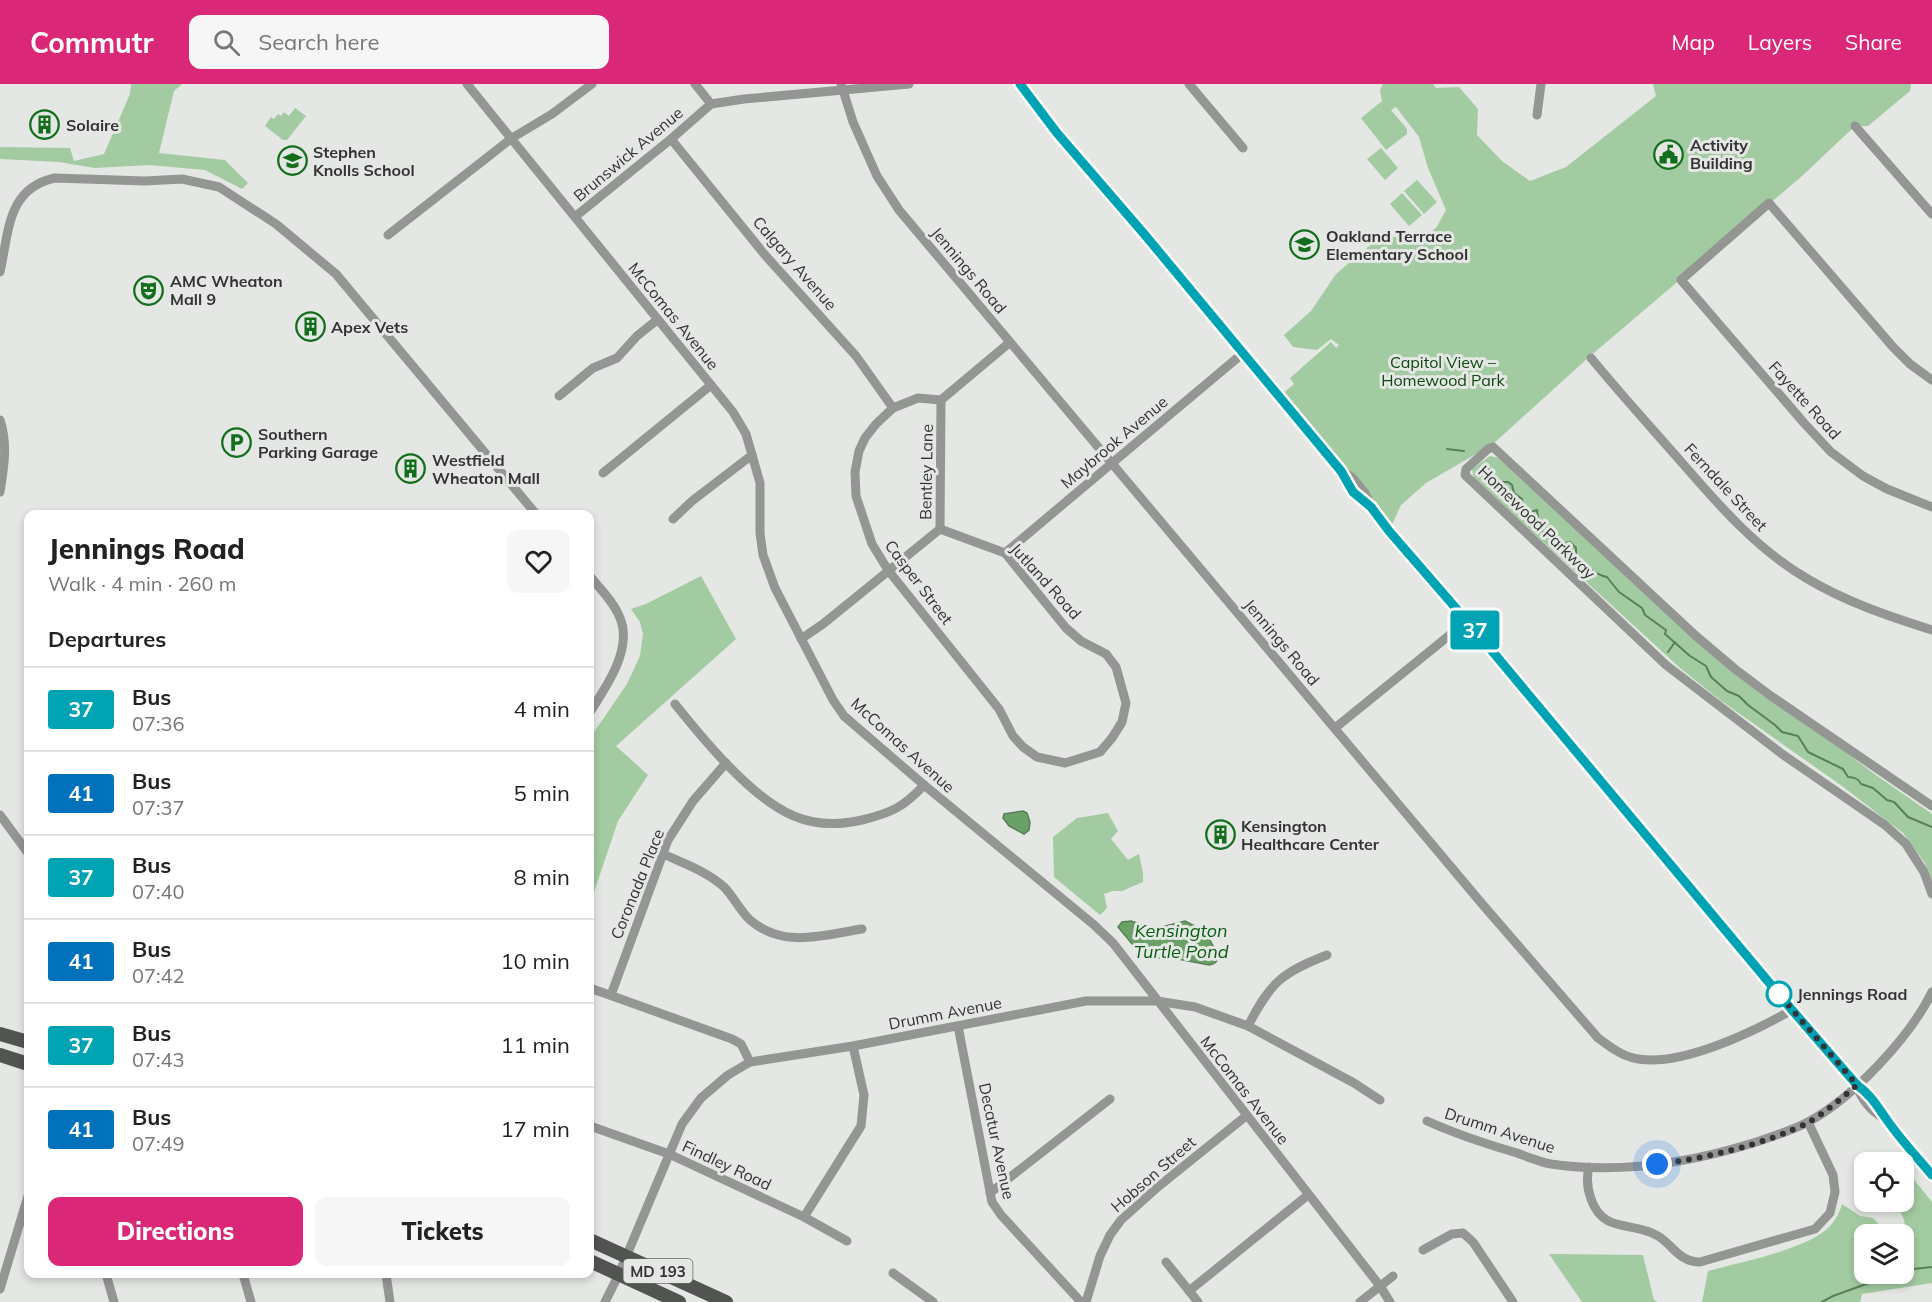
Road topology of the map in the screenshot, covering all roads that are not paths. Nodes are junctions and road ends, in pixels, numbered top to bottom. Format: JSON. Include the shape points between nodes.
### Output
{"nodes":[{"id":1,"x":467,"y":84,"type":"edge"},
{"id":2,"x":592,"y":84,"type":"edge"},
{"id":3,"x":695,"y":84,"type":"edge"},
{"id":4,"x":909,"y":84,"type":"edge"},
{"id":5,"x":1020,"y":84,"type":"edge"},
{"id":6,"x":1189,"y":84,"type":"edge"},
{"id":7,"x":1541,"y":84,"type":"edge"},
{"id":8,"x":842,"y":87,"type":"edge"},
{"id":9,"x":711,"y":104,"type":"junction"},
{"id":10,"x":1537,"y":115,"type":"dead end"},
{"id":11,"x":1855,"y":126,"type":"dead end"},
{"id":12,"x":512,"y":138,"type":"junction"},
{"id":13,"x":671,"y":139,"type":"junction"},
{"id":14,"x":1243,"y":148,"type":"dead end"},
{"id":15,"x":1932,"y":214,"type":"edge"},
{"id":16,"x":576,"y":216,"type":"junction"},
{"id":17,"x":388,"y":235,"type":"dead end"},
{"id":18,"x":0,"y":272,"type":"edge"},
{"id":19,"x":657,"y":320,"type":"junction"},
{"id":20,"x":1009,"y":342,"type":"junction"},
{"id":21,"x":1242,"y":354,"type":"junction"},
{"id":22,"x":1591,"y":358,"type":"dead end"},
{"id":23,"x":1932,"y":380,"type":"edge"},
{"id":24,"x":711,"y":385,"type":"junction"},
{"id":25,"x":560,"y":396,"type":"dead end"},
{"id":26,"x":941,"y":400,"type":"junction"},
{"id":27,"x":894,"y":408,"type":"junction"},
{"id":28,"x":0,"y":420,"type":"edge"},
{"id":29,"x":752,"y":455,"type":"junction"},
{"id":30,"x":1112,"y":463,"type":"junction"},
{"id":31,"x":603,"y":473,"type":"dead end"},
{"id":32,"x":0,"y":492,"type":"edge"},
{"id":33,"x":1932,"y":507,"type":"edge"},
{"id":34,"x":533,"y":510,"type":"edge"},
{"id":35,"x":673,"y":519,"type":"dead end"},
{"id":36,"x":940,"y":529,"type":"junction"},
{"id":37,"x":1005,"y":552,"type":"junction"},
{"id":38,"x":888,"y":570,"type":"junction"},
{"id":39,"x":594,"y":581,"type":"edge"},
{"id":40,"x":1467,"y":621,"type":"junction"},
{"id":41,"x":1932,"y":630,"type":"edge"},
{"id":42,"x":801,"y":639,"type":"junction"},
{"id":43,"x":675,"y":704,"type":"dead end"},
{"id":44,"x":594,"y":706,"type":"edge"},
{"id":45,"x":1335,"y":728,"type":"junction"},
{"id":46,"x":1048,"y":761,"type":"joint"},
{"id":47,"x":726,"y":763,"type":"junction"},
{"id":48,"x":924,"y":785,"type":"junction"},
{"id":49,"x":1932,"y":806,"type":"edge"},
{"id":50,"x":0,"y":815,"type":"edge"},
{"id":51,"x":24,"y":848,"type":"edge"},
{"id":52,"x":663,"y":854,"type":"junction"},
{"id":53,"x":1932,"y":894,"type":"edge"},
{"id":54,"x":862,"y":928,"type":"dead end"},
{"id":55,"x":1327,"y":955,"type":"dead end"},
{"id":56,"x":594,"y":989,"type":"edge"},
{"id":57,"x":1932,"y":992,"type":"edge"},
{"id":58,"x":611,"y":995,"type":"junction"},
{"id":59,"x":1157,"y":1001,"type":"junction"},
{"id":60,"x":1792,"y":1010,"type":"junction"},
{"id":61,"x":958,"y":1026,"type":"junction"},
{"id":62,"x":1248,"y":1026,"type":"junction"},
{"id":63,"x":0,"y":1034,"type":"edge"},
{"id":64,"x":24,"y":1041,"type":"edge"},
{"id":65,"x":853,"y":1046,"type":"junction"},
{"id":66,"x":0,"y":1055,"type":"edge"},
{"id":67,"x":750,"y":1062,"type":"junction"},
{"id":68,"x":24,"y":1063,"type":"edge"},
{"id":69,"x":1857,"y":1085,"type":"junction"},
{"id":70,"x":1110,"y":1099,"type":"dead end"},
{"id":71,"x":1380,"y":1100,"type":"dead end"},
{"id":72,"x":1246,"y":1116,"type":"junction"},
{"id":73,"x":1427,"y":1121,"type":"dead end"},
{"id":74,"x":1808,"y":1122,"type":"junction"},
{"id":75,"x":594,"y":1127,"type":"edge"},
{"id":76,"x":669,"y":1154,"type":"junction"},
{"id":77,"x":1589,"y":1167,"type":"junction"},
{"id":78,"x":1932,"y":1175,"type":"edge"},
{"id":79,"x":990,"y":1193,"type":"junction"},
{"id":80,"x":1308,"y":1195,"type":"junction"},
{"id":81,"x":24,"y":1209,"type":"edge"},
{"id":82,"x":804,"y":1217,"type":"junction"},
{"id":83,"x":847,"y":1241,"type":"dead end"},
{"id":84,"x":594,"y":1242,"type":"edge"},
{"id":85,"x":1423,"y":1250,"type":"dead end"},
{"id":86,"x":625,"y":1257,"type":"junction"},
{"id":87,"x":1166,"y":1262,"type":"dead end"},
{"id":88,"x":594,"y":1263,"type":"edge"},
{"id":89,"x":893,"y":1273,"type":"dead end"},
{"id":90,"x":618,"y":1276,"type":"junction"},
{"id":91,"x":1394,"y":1276,"type":"dead end"},
{"id":92,"x":107,"y":1278,"type":"edge"},
{"id":93,"x":244,"y":1278,"type":"edge"},
{"id":94,"x":387,"y":1278,"type":"edge"},
{"id":95,"x":1380,"y":1286,"type":"junction"},
{"id":96,"x":0,"y":1289,"type":"edge"},
{"id":97,"x":1190,"y":1291,"type":"junction"},
{"id":98,"x":114,"y":1302,"type":"edge"},
{"id":99,"x":251,"y":1302,"type":"edge"},
{"id":100,"x":390,"y":1302,"type":"edge"},
{"id":101,"x":605,"y":1302,"type":"edge"},
{"id":102,"x":679,"y":1302,"type":"edge"},
{"id":103,"x":726,"y":1302,"type":"edge"},
{"id":104,"x":933,"y":1302,"type":"edge"},
{"id":105,"x":1081,"y":1302,"type":"edge"},
{"id":106,"x":1086,"y":1302,"type":"edge"},
{"id":107,"x":1198,"y":1302,"type":"edge"},
{"id":108,"x":1360,"y":1302,"type":"edge"},
{"id":109,"x":1390,"y":1302,"type":"edge"},
{"id":110,"x":1513,"y":1302,"type":"edge"}],
"edges":[{"from":1,"to":12,"type":"street","name":"McComas Avenue"},
{"from":2,"to":12,"type":"street"},
{"from":3,"to":9,"type":"street"},
{"from":4,"to":8,"type":"street"},
{"from":5,"to":21,"type":"street"},
{"from":6,"to":14,"type":"street"},
{"from":7,"to":10,"type":"street"},
{"from":8,"to":9,"type":"street"},
{"from":8,"to":20,"type":"street","name":"Jennings Road","via":[[867,154],[893,202]]},
{"from":9,"to":13,"type":"street","name":"Brunswick Avenue"},
{"from":11,"to":15,"type":"street"},
{"from":12,"to":16,"type":"street","name":"McComas Avenue"},
{"from":12,"to":17,"type":"street"},
{"from":13,"to":16,"type":"street","name":"Brunswick Avenue"},
{"from":13,"to":27,"type":"street","name":"Calgary Avenue","via":[[765,255],[856,356]]},
{"from":16,"to":19,"type":"street","name":"McComas Avenue"},
{"from":18,"to":34,"type":"street","via":[[17,203],[30,187],[44,180],[182,180],[219,187],[276,224],[336,274]]},
{"from":19,"to":24,"type":"street","name":"McComas Avenue"},
{"from":19,"to":25,"type":"street","via":[[617,358],[593,368]]},
{"from":20,"to":26,"type":"street","name":"Bentley Lane"},
{"from":20,"to":30,"type":"street","name":"Jennings Road"},
{"from":21,"to":30,"type":"street","name":"Maybrook Avenue"},
{"from":21,"to":40,"type":"street","via":[[1341,471],[1353,492],[1371,507]]},
{"from":22,"to":41,"type":"street","name":"Ferndale Street","via":[[1755,541],[1805,578],[1844,598]]},
{"from":23,"to":33,"type":"street","name":"Fayette Road","via":[[1893,347],[1769,203],[1681,280],[1831,452],[1863,476]]},
{"from":24,"to":29,"type":"street","name":"McComas Avenue","via":[[746,434]]},
{"from":24,"to":31,"type":"street"},
{"from":26,"to":27,"type":"street","name":"Casper Street","via":[[918,398]]},
{"from":26,"to":36,"type":"street","name":"Bentley Lane"},
{"from":27,"to":38,"type":"street","name":"Casper Street","via":[[865,438],[855,472],[862,519]]},
{"from":28,"to":32,"type":"street","via":[[6,454]]},
{"from":29,"to":35,"type":"street"},
{"from":29,"to":42,"type":"street","name":"McComas Avenue","via":[[760,483],[763,555]]},
{"from":30,"to":37,"type":"street","name":"Maybrook Avenue"},
{"from":30,"to":45,"type":"street","name":"Jennings Road"},
{"from":36,"to":37,"type":"street","name":"Jutland Road"},
{"from":36,"to":38,"type":"street","name":"Bentley Lane"},
{"from":37,"to":46,"type":"street","name":"Jutland Road","via":[[1066,628],[1106,654],[1116,667],[1126,703],[1122,722],[1100,752],[1065,763]]},
{"from":38,"to":42,"type":"street","name":"Bentley Lane"},
{"from":38,"to":46,"type":"street","name":"Casper Street","via":[[999,709],[1013,736],[1023,747]]},
{"from":39,"to":44,"type":"street","via":[[620,617],[624,633],[620,654]]},
{"from":40,"to":45,"type":"street"},
{"from":40,"to":60,"type":"street"},
{"from":42,"to":48,"type":"street","name":"McComas Avenue","via":[[844,716]]},
{"from":43,"to":47,"type":"street"},
{"from":45,"to":60,"type":"street","name":"Jennings Road","via":[[1598,1038],[1618,1052],[1645,1060],[1695,1052],[1730,1042]]},
{"from":47,"to":48,"type":"street","via":[[766,799],[793,816],[817,823],[851,822],[885,814],[909,802]]},
{"from":47,"to":52,"type":"street","name":"Coronada Place","via":[[693,801]]},
{"from":48,"to":59,"type":"street","name":"McComas Avenue","via":[[1093,924],[1113,943]]},
{"from":49,"to":53,"type":"street","name":"Homewood Parkway","via":[[1735,669],[1492,447],[1466,469],[1465,475],[1666,666],[1782,754],[1886,825],[1906,844],[1924,872]]},
{"from":50,"to":51,"type":"street"},
{"from":52,"to":54,"type":"street","via":[[724,887],[749,919],[767,932],[802,939]]},
{"from":52,"to":58,"type":"street","name":"Coronada Place"},
{"from":55,"to":62,"type":"street","via":[[1294,969],[1273,985]]},
{"from":56,"to":58,"type":"street"},
{"from":57,"to":69,"type":"street","name":"Drumm Avenue","via":[[1894,1048]]},
{"from":58,"to":67,"type":"street","via":[[732,1039],[741,1044]]},
{"from":59,"to":61,"type":"street","name":"Drumm Avenue","via":[[1086,1001]]},
{"from":59,"to":62,"type":"street","name":"Drumm Avenue","via":[[1210,1012]]},
{"from":59,"to":72,"type":"street","name":"McComas Avenue"},
{"from":60,"to":69,"type":"street"},
{"from":61,"to":65,"type":"street","name":"Drumm Avenue"},
{"from":61,"to":79,"type":"street","name":"Decatur Avenue"},
{"from":62,"to":71,"type":"street","name":"Drumm Avenue"},
{"from":63,"to":64,"type":"main road"},
{"from":65,"to":67,"type":"street","name":"Drumm Avenue"},
{"from":65,"to":82,"type":"street","via":[[864,1095],[861,1126]]},
{"from":66,"to":68,"type":"main road"},
{"from":67,"to":76,"type":"street","name":"Drumm Avenue","via":[[701,1098],[682,1124]]},
{"from":69,"to":74,"type":"street","name":"Drumm Avenue"},
{"from":69,"to":78,"type":"street","via":[[1862,1098],[1886,1119]]},
{"from":70,"to":79,"type":"street"},
{"from":72,"to":80,"type":"street","name":"McComas Avenue"},
{"from":72,"to":106,"type":"street","name":"Hobson Street","via":[[1121,1220],[1100,1256]]},
{"from":73,"to":77,"type":"street","name":"Drumm Avenue","via":[[1547,1162]]},
{"from":74,"to":77,"type":"street","name":"Drumm Avenue","via":[[1730,1150],[1676,1162]]},
{"from":74,"to":77,"type":"street","via":[[1833,1175],[1835,1192],[1830,1213],[1815,1229],[1700,1262],[1675,1253],[1651,1232],[1620,1226],[1602,1217],[1589,1192]]},
{"from":75,"to":76,"type":"street","name":"Findley Road"},
{"from":76,"to":82,"type":"street","name":"Findley Road"},
{"from":76,"to":86,"type":"street","name":"Drumm Avenue"},
{"from":79,"to":105,"type":"street","name":"Decatur Avenue","via":[[1001,1215]]},
{"from":80,"to":95,"type":"street","name":"McComas Avenue"},
{"from":80,"to":97,"type":"street"},
{"from":81,"to":96,"type":"street"},
{"from":82,"to":83,"type":"street","name":"Findley Road"},
{"from":84,"to":86,"type":"main road","number":"MD 193"},
{"from":85,"to":110,"type":"street","via":[[1452,1234],[1463,1233]]},
{"from":86,"to":90,"type":"street","name":"Drumm Avenue"},
{"from":86,"to":103,"type":"main road","number":"MD 193"},
{"from":87,"to":97,"type":"street"},
{"from":88,"to":90,"type":"main road","number":"MD 193"},
{"from":89,"to":104,"type":"street"},
{"from":90,"to":101,"type":"street","name":"Drumm Avenue"},
{"from":90,"to":102,"type":"main road","number":"MD 193"},
{"from":91,"to":95,"type":"street"},
{"from":92,"to":98,"type":"street"},
{"from":93,"to":99,"type":"street"},
{"from":94,"to":100,"type":"street"},
{"from":95,"to":108,"type":"street"},
{"from":95,"to":109,"type":"street","name":"McComas Avenue"},
{"from":97,"to":107,"type":"street"}]}
